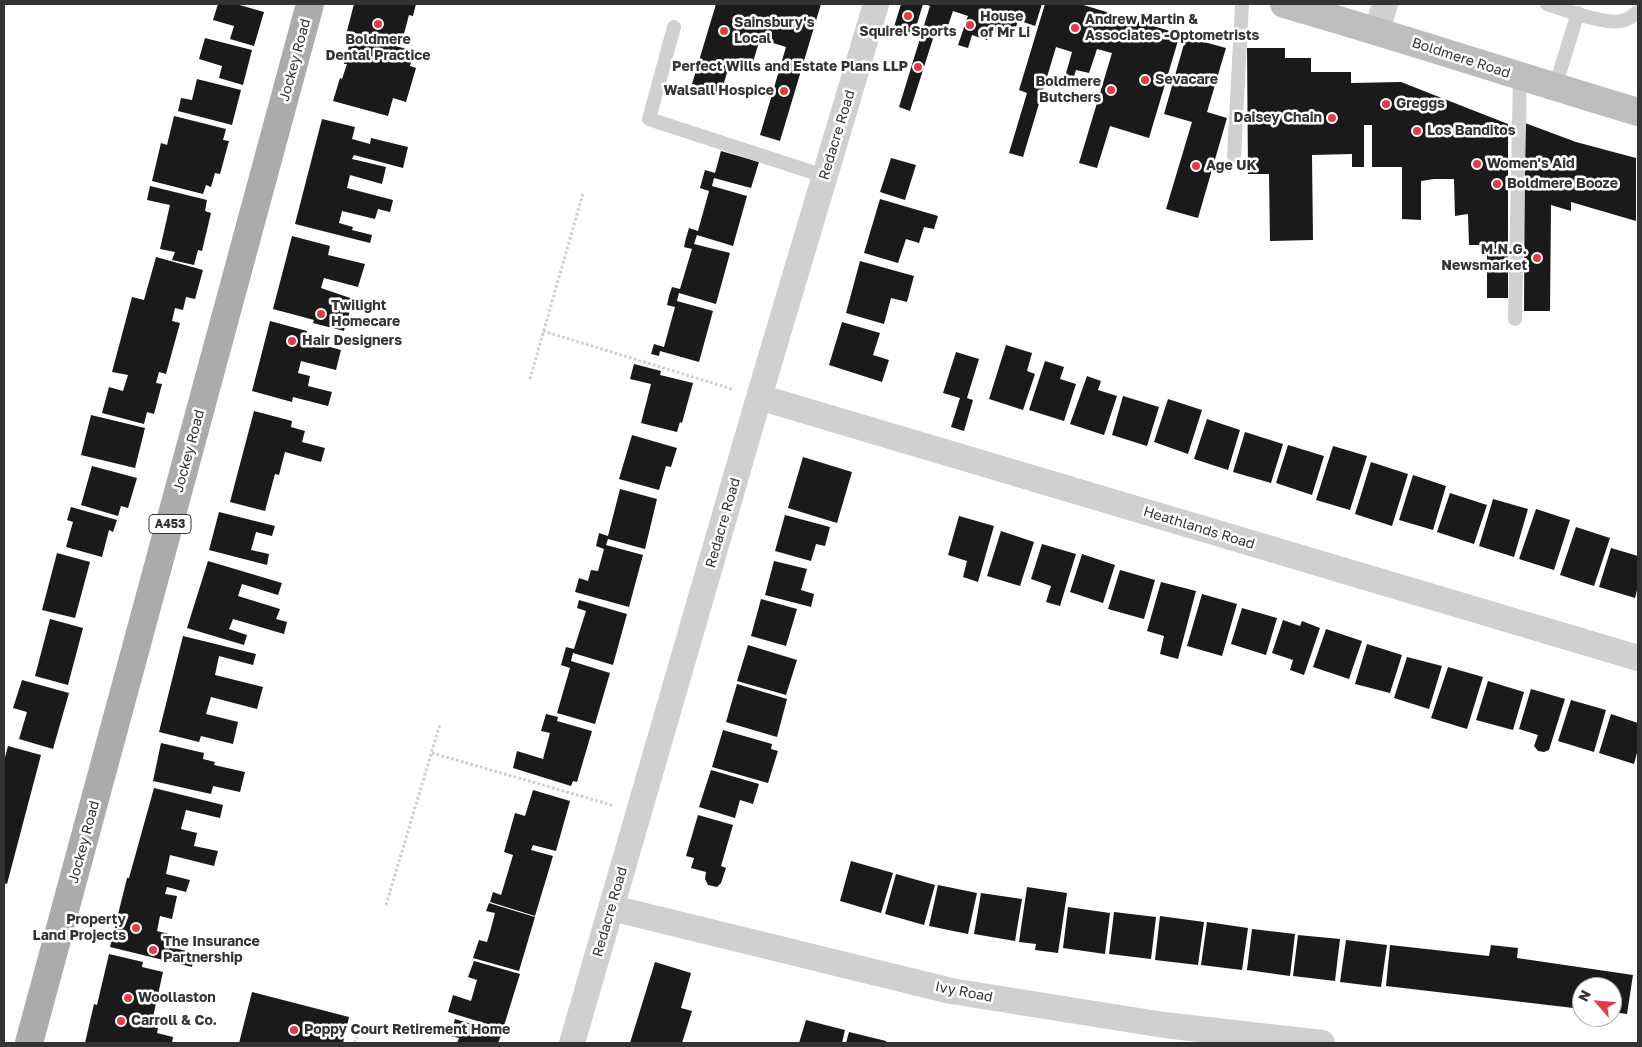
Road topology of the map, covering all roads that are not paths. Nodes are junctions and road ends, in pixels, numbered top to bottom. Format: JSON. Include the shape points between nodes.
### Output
{"nodes":[{"id":1,"x":310,"y":4,"type":"edge"},
{"id":2,"x":876,"y":4,"type":"edge"},
{"id":3,"x":1242,"y":4,"type":"edge"},
{"id":4,"x":1284,"y":4,"type":"edge"},
{"id":5,"x":1385,"y":4,"type":"edge"},
{"id":6,"x":1547,"y":4,"type":"edge"},
{"id":7,"x":1638,"y":12,"type":"edge"},
{"id":8,"x":1578,"y":13,"type":"junction"},
{"id":9,"x":674,"y":27,"type":"dead end"},
{"id":10,"x":1377,"y":31,"type":"junction"},
{"id":11,"x":1520,"y":77,"type":"junction"},
{"id":12,"x":1555,"y":87,"type":"junction"},
{"id":13,"x":1638,"y":112,"type":"edge"},
{"id":14,"x":1234,"y":156,"type":"dead end"},
{"id":15,"x":824,"y":176,"type":"junction"},
{"id":16,"x":1515,"y":319,"type":"dead end"},
{"id":17,"x":759,"y":397,"type":"junction"},
{"id":18,"x":1638,"y":658,"type":"edge"},
{"id":19,"x":612,"y":908,"type":"junction"},
{"id":20,"x":29,"y":1043,"type":"edge"},
{"id":21,"x":572,"y":1043,"type":"edge"},
{"id":22,"x":1322,"y":1043,"type":"edge"}],
"edges":[{"from":1,"to":20,"type":"main road","name":"Jockey Road","number":"A453"},
{"from":2,"to":15,"type":"street","name":"Redacre Road"},
{"from":3,"to":14,"type":"lane"},
{"from":4,"to":10,"type":"main road","name":"Boldmere Road"},
{"from":5,"to":10,"type":"street"},
{"from":6,"to":8,"type":"lane"},
{"from":7,"to":8,"type":"lane","via":[[1619,22]]},
{"from":8,"to":12,"type":"lane"},
{"from":9,"to":15,"type":"lane","via":[[650,119]]},
{"from":10,"to":11,"type":"main road","name":"Boldmere Road"},
{"from":11,"to":12,"type":"main road","name":"Boldmere Road"},
{"from":11,"to":16,"type":"lane"},
{"from":12,"to":13,"type":"main road","name":"Boldmere Road"},
{"from":15,"to":17,"type":"street","name":"Redacre Road"},
{"from":17,"to":18,"type":"street","name":"Heathlands Road"},
{"from":17,"to":19,"type":"street","name":"Redacre Road"},
{"from":19,"to":21,"type":"street","name":"Redacre Road"},
{"from":19,"to":22,"type":"street","name":"Ivy Road","via":[[951,991],[1164,1025]]}]}
